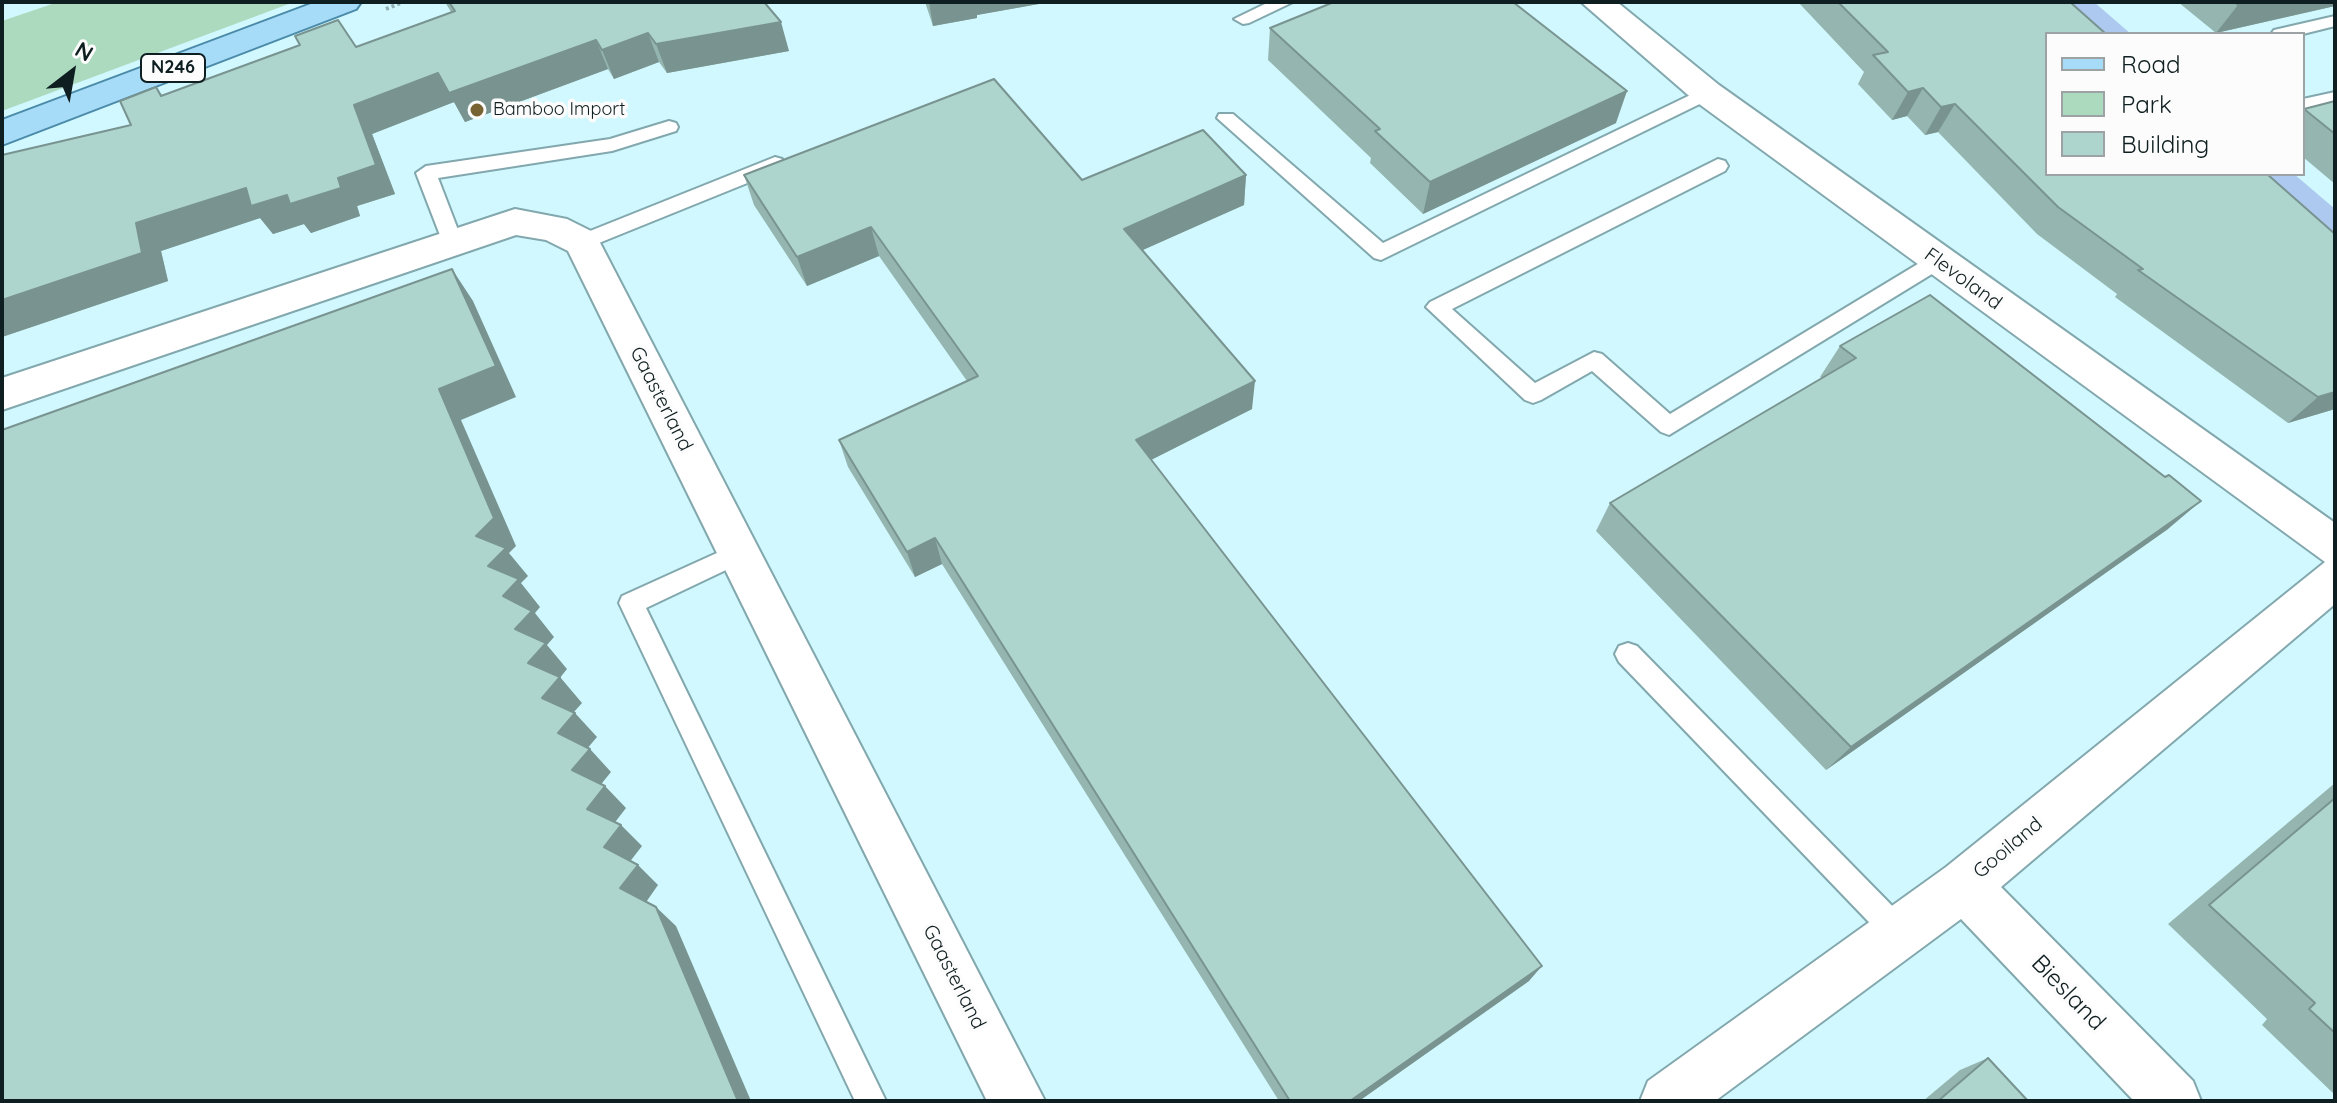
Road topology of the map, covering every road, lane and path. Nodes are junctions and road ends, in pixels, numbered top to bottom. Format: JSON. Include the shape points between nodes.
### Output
{"nodes":[{"id":1,"x":345,"y":2,"type":"edge"},
{"id":2,"x":1284,"y":2,"type":"edge"},
{"id":3,"x":1597,"y":2,"type":"edge"},
{"id":4,"x":1243,"y":19,"type":"dead end"},
{"id":5,"x":2335,"y":21,"type":"edge"},
{"id":6,"x":2288,"y":32,"type":"edge"},
{"id":7,"x":1707,"y":93,"type":"junction"},
{"id":8,"x":2335,"y":98,"type":"edge"},
{"id":9,"x":2305,"y":105,"type":"edge"},
{"id":10,"x":1226,"y":118,"type":"dead end"},
{"id":11,"x":669,"y":127,"type":"dead end"},
{"id":12,"x":2,"y":133,"type":"edge"},
{"id":13,"x":800,"y":154,"type":"edge"},
{"id":14,"x":1718,"y":166,"type":"dead end"},
{"id":15,"x":582,"y":242,"type":"junction"},
{"id":16,"x":453,"y":243,"type":"junction"},
{"id":17,"x":1938,"y":261,"type":"junction"},
{"id":18,"x":2,"y":394,"type":"edge"},
{"id":19,"x":2335,"y":547,"type":"edge"},
{"id":20,"x":739,"y":553,"type":"junction"},
{"id":21,"x":2335,"y":577,"type":"edge"},
{"id":22,"x":1628,"y":654,"type":"dead end"},
{"id":23,"x":1964,"y":885,"type":"junction"},
{"id":24,"x":1899,"y":933,"type":"junction"},
{"id":25,"x":871,"y":1101,"type":"edge"},
{"id":26,"x":1017,"y":1101,"type":"edge"},
{"id":27,"x":1668,"y":1101,"type":"edge"},
{"id":28,"x":2173,"y":1101,"type":"edge"}],
"edges":[{"from":1,"to":12,"type":"main road","number":"N246"},
{"from":2,"to":4,"type":"lane"},
{"from":3,"to":7,"type":"street","name":"Flevoland"},
{"from":5,"to":6,"type":"lane"},
{"from":7,"to":10,"type":"lane","via":[[1381,253]]},
{"from":7,"to":17,"type":"street","name":"Flevoland"},
{"from":8,"to":9,"type":"lane"},
{"from":11,"to":16,"type":"lane","via":[[612,145],[426,173]]},
{"from":13,"to":15,"type":"lane"},
{"from":14,"to":17,"type":"lane","via":[[1437,307],[1533,394],[1594,360],[1669,426]]},
{"from":15,"to":16,"type":"street","via":[[554,228],[515,222]]},
{"from":15,"to":20,"type":"street","name":"Gaasterland"},
{"from":16,"to":18,"type":"street"},
{"from":17,"to":19,"type":"street","name":"Flevoland"},
{"from":20,"to":25,"type":"lane","via":[[631,603]]},
{"from":20,"to":26,"type":"street","name":"Gaasterland"},
{"from":21,"to":23,"type":"street","name":"Gooiland"},
{"from":22,"to":24,"type":"lane"},
{"from":23,"to":24,"type":"street","name":"Gooiland"},
{"from":23,"to":28,"type":"street","name":"Biesland"},
{"from":24,"to":27,"type":"street","name":"Gooiland"}]}
